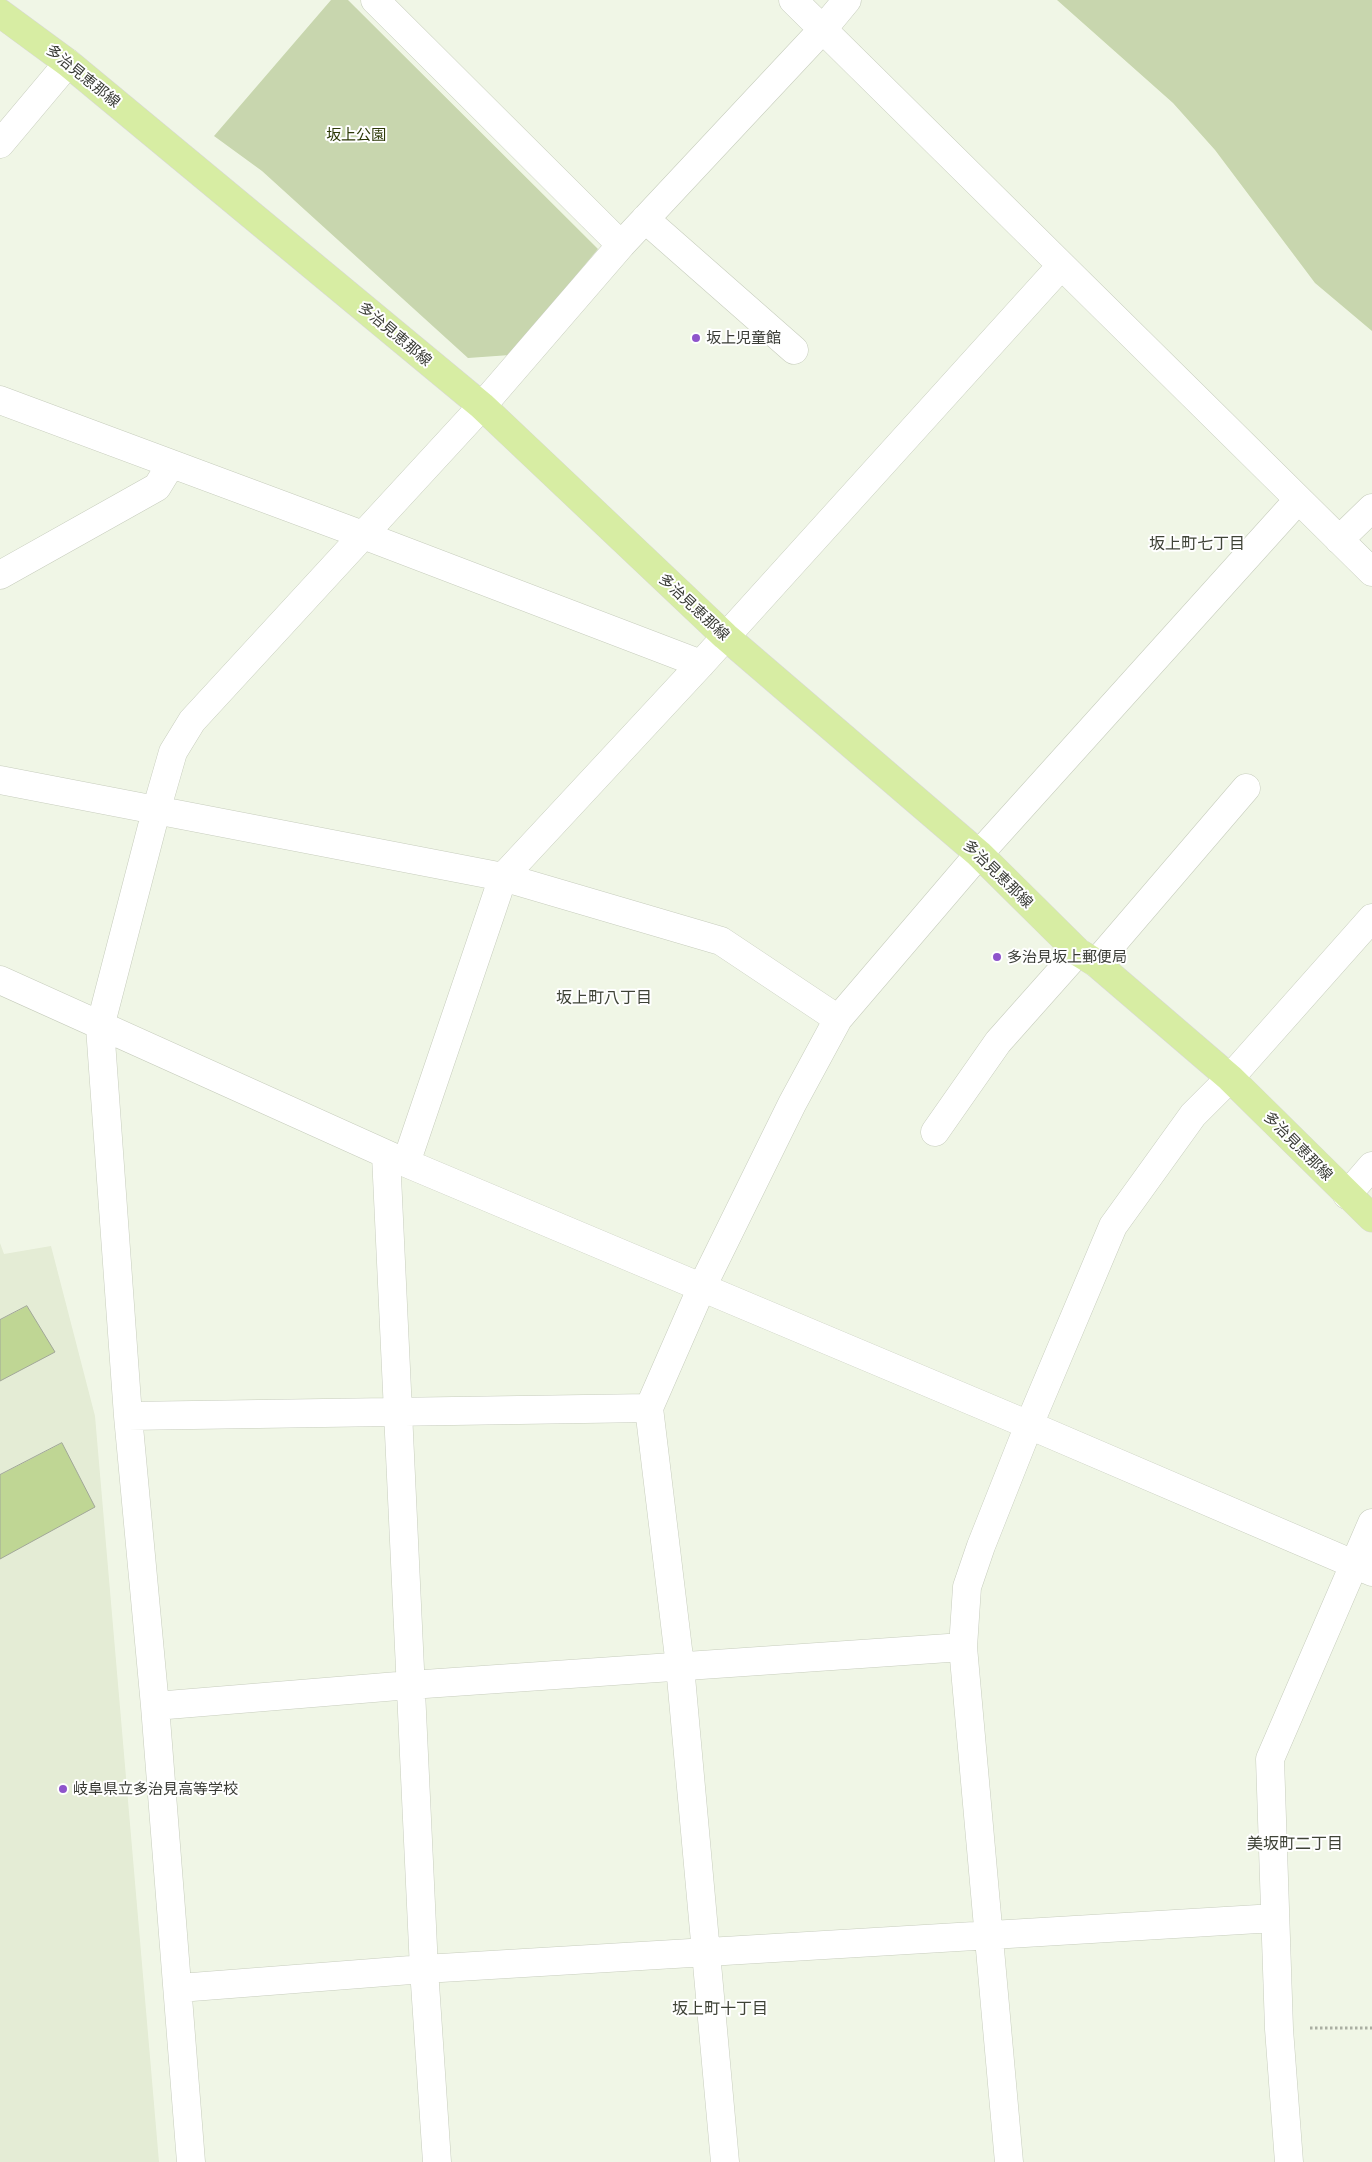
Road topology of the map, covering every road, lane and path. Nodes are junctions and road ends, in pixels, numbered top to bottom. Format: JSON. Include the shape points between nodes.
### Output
{"nodes":[{"id":1,"x":375,"y":0,"type":"edge"},
{"id":2,"x":793,"y":0,"type":"edge"},
{"id":3,"x":847,"y":0,"type":"edge"},
{"id":4,"x":0,"y":13,"type":"edge"},
{"id":5,"x":823,"y":29,"type":"junction"},
{"id":6,"x":68,"y":62,"type":"junction"},
{"id":7,"x":0,"y":144,"type":"edge"},
{"id":8,"x":646,"y":219,"type":"junction"},
{"id":9,"x":621,"y":245,"type":"junction"},
{"id":10,"x":1061,"y":266,"type":"junction"},
{"id":11,"x":794,"y":350,"type":"dead end"},
{"id":12,"x":0,"y":400,"type":"edge"},
{"id":13,"x":482,"y":406,"type":"junction"},
{"id":14,"x":171,"y":464,"type":"junction"},
{"id":15,"x":1298,"y":500,"type":"junction"},
{"id":16,"x":1372,"y":508,"type":"edge"},
{"id":17,"x":363,"y":535,"type":"junction"},
{"id":18,"x":1339,"y":540,"type":"junction"},
{"id":19,"x":1372,"y":572,"type":"edge"},
{"id":20,"x":0,"y":575,"type":"edge"},
{"id":21,"x":725,"y":636,"type":"junction"},
{"id":22,"x":701,"y":664,"type":"junction"},
{"id":23,"x":0,"y":780,"type":"edge"},
{"id":24,"x":1246,"y":788,"type":"dead end"},
{"id":25,"x":156,"y":811,"type":"junction"},
{"id":26,"x":980,"y":854,"type":"junction"},
{"id":27,"x":503,"y":877,"type":"junction"},
{"id":28,"x":1372,"y":918,"type":"edge"},
{"id":29,"x":1087,"y":958,"type":"junction"},
{"id":30,"x":0,"y":980,"type":"edge"},
{"id":31,"x":838,"y":1019,"type":"junction"},
{"id":32,"x":100,"y":1027,"type":"junction"},
{"id":33,"x":1230,"y":1078,"type":"junction"},
{"id":34,"x":935,"y":1132,"type":"dead end"},
{"id":35,"x":396,"y":1159,"type":"junction"},
{"id":36,"x":1372,"y":1166,"type":"edge"},
{"id":37,"x":1347,"y":1195,"type":"junction"},
{"id":38,"x":1372,"y":1218,"type":"edge"},
{"id":39,"x":701,"y":1289,"type":"junction"},
{"id":40,"x":649,"y":1408,"type":"junction"},
{"id":41,"x":398,"y":1412,"type":"junction"},
{"id":42,"x":128,"y":1416,"type":"junction"},
{"id":43,"x":1029,"y":1425,"type":"junction"},
{"id":44,"x":1372,"y":1524,"type":"edge"},
{"id":45,"x":1363,"y":1568,"type":"edge"},
{"id":46,"x":963,"y":1647,"type":"junction"},
{"id":47,"x":680,"y":1666,"type":"junction"},
{"id":48,"x":410,"y":1685,"type":"junction"},
{"id":49,"x":155,"y":1706,"type":"junction"},
{"id":50,"x":1274,"y":1918,"type":"junction"},
{"id":51,"x":988,"y":1936,"type":"junction"},
{"id":52,"x":707,"y":1953,"type":"junction"},
{"id":53,"x":424,"y":1969,"type":"junction"},
{"id":54,"x":179,"y":1988,"type":"junction"},
{"id":55,"x":1279,"y":2028,"type":"junction"},
{"id":56,"x":1372,"y":2028,"type":"edge"},
{"id":57,"x":192,"y":2162,"type":"edge"},
{"id":58,"x":437,"y":2162,"type":"edge"},
{"id":59,"x":725,"y":2162,"type":"edge"},
{"id":60,"x":1009,"y":2162,"type":"edge"},
{"id":61,"x":1289,"y":2162,"type":"edge"}],
"edges":[{"from":1,"to":9,"type":"street"},
{"from":2,"to":5,"type":"street"},
{"from":3,"to":5,"type":"street"},
{"from":4,"to":6,"type":"main road","name":"多治見恵那線"},
{"from":5,"to":8,"type":"street"},
{"from":5,"to":10,"type":"street"},
{"from":6,"to":7,"type":"street"},
{"from":6,"to":13,"type":"main road","name":"多治見恵那線"},
{"from":8,"to":9,"type":"street"},
{"from":8,"to":11,"type":"street"},
{"from":9,"to":13,"type":"street"},
{"from":10,"to":15,"type":"street"},
{"from":10,"to":21,"type":"street"},
{"from":12,"to":14,"type":"street"},
{"from":13,"to":17,"type":"street"},
{"from":13,"to":21,"type":"main road","name":"多治見恵那線"},
{"from":14,"to":17,"type":"street"},
{"from":14,"to":20,"type":"street","via":[[157,488]]},
{"from":15,"to":18,"type":"street"},
{"from":15,"to":26,"type":"street"},
{"from":16,"to":18,"type":"street"},
{"from":17,"to":22,"type":"street"},
{"from":17,"to":25,"type":"street","via":[[192,720],[173,752]]},
{"from":18,"to":19,"type":"street"},
{"from":21,"to":22,"type":"street"},
{"from":21,"to":26,"type":"main road","name":"多治見恵那線"},
{"from":22,"to":27,"type":"street"},
{"from":23,"to":25,"type":"street"},
{"from":24,"to":29,"type":"street"},
{"from":25,"to":27,"type":"street"},
{"from":25,"to":32,"type":"street"},
{"from":26,"to":29,"type":"main road","name":"多治見恵那線"},
{"from":26,"to":31,"type":"street"},
{"from":27,"to":31,"type":"street","via":[[722,942]]},
{"from":27,"to":35,"type":"street"},
{"from":28,"to":33,"type":"street"},
{"from":29,"to":33,"type":"main road","name":"多治見恵那線"},
{"from":29,"to":34,"type":"street","via":[[998,1042]]},
{"from":30,"to":32,"type":"street"},
{"from":31,"to":39,"type":"street","via":[[792,1104]]},
{"from":32,"to":35,"type":"street"},
{"from":32,"to":42,"type":"street"},
{"from":33,"to":37,"type":"main road","name":"多治見恵那線"},
{"from":33,"to":43,"type":"street","via":[[1193,1115],[1112,1226]]},
{"from":35,"to":39,"type":"street"},
{"from":35,"to":41,"type":"street"},
{"from":36,"to":37,"type":"street"},
{"from":37,"to":38,"type":"main road","name":"多治見恵那線"},
{"from":39,"to":40,"type":"street"},
{"from":39,"to":43,"type":"street"},
{"from":40,"to":41,"type":"street"},
{"from":40,"to":47,"type":"street"},
{"from":41,"to":42,"type":"street"},
{"from":41,"to":48,"type":"street"},
{"from":42,"to":49,"type":"street"},
{"from":43,"to":45,"type":"street"},
{"from":43,"to":46,"type":"street","via":[[967,1587]]},
{"from":44,"to":45,"type":"street"},
{"from":45,"to":50,"type":"street","via":[[1270,1759]]},
{"from":46,"to":47,"type":"street"},
{"from":46,"to":51,"type":"street"},
{"from":47,"to":48,"type":"street"},
{"from":47,"to":52,"type":"street"},
{"from":48,"to":49,"type":"street"},
{"from":48,"to":53,"type":"street"},
{"from":49,"to":54,"type":"street"},
{"from":50,"to":51,"type":"street"},
{"from":50,"to":55,"type":"street"},
{"from":51,"to":52,"type":"street"},
{"from":51,"to":60,"type":"street"},
{"from":52,"to":53,"type":"street"},
{"from":52,"to":59,"type":"street"},
{"from":53,"to":54,"type":"street"},
{"from":53,"to":58,"type":"street"},
{"from":54,"to":57,"type":"street"},
{"from":55,"to":56,"type":"path"},
{"from":55,"to":61,"type":"street"}]}
